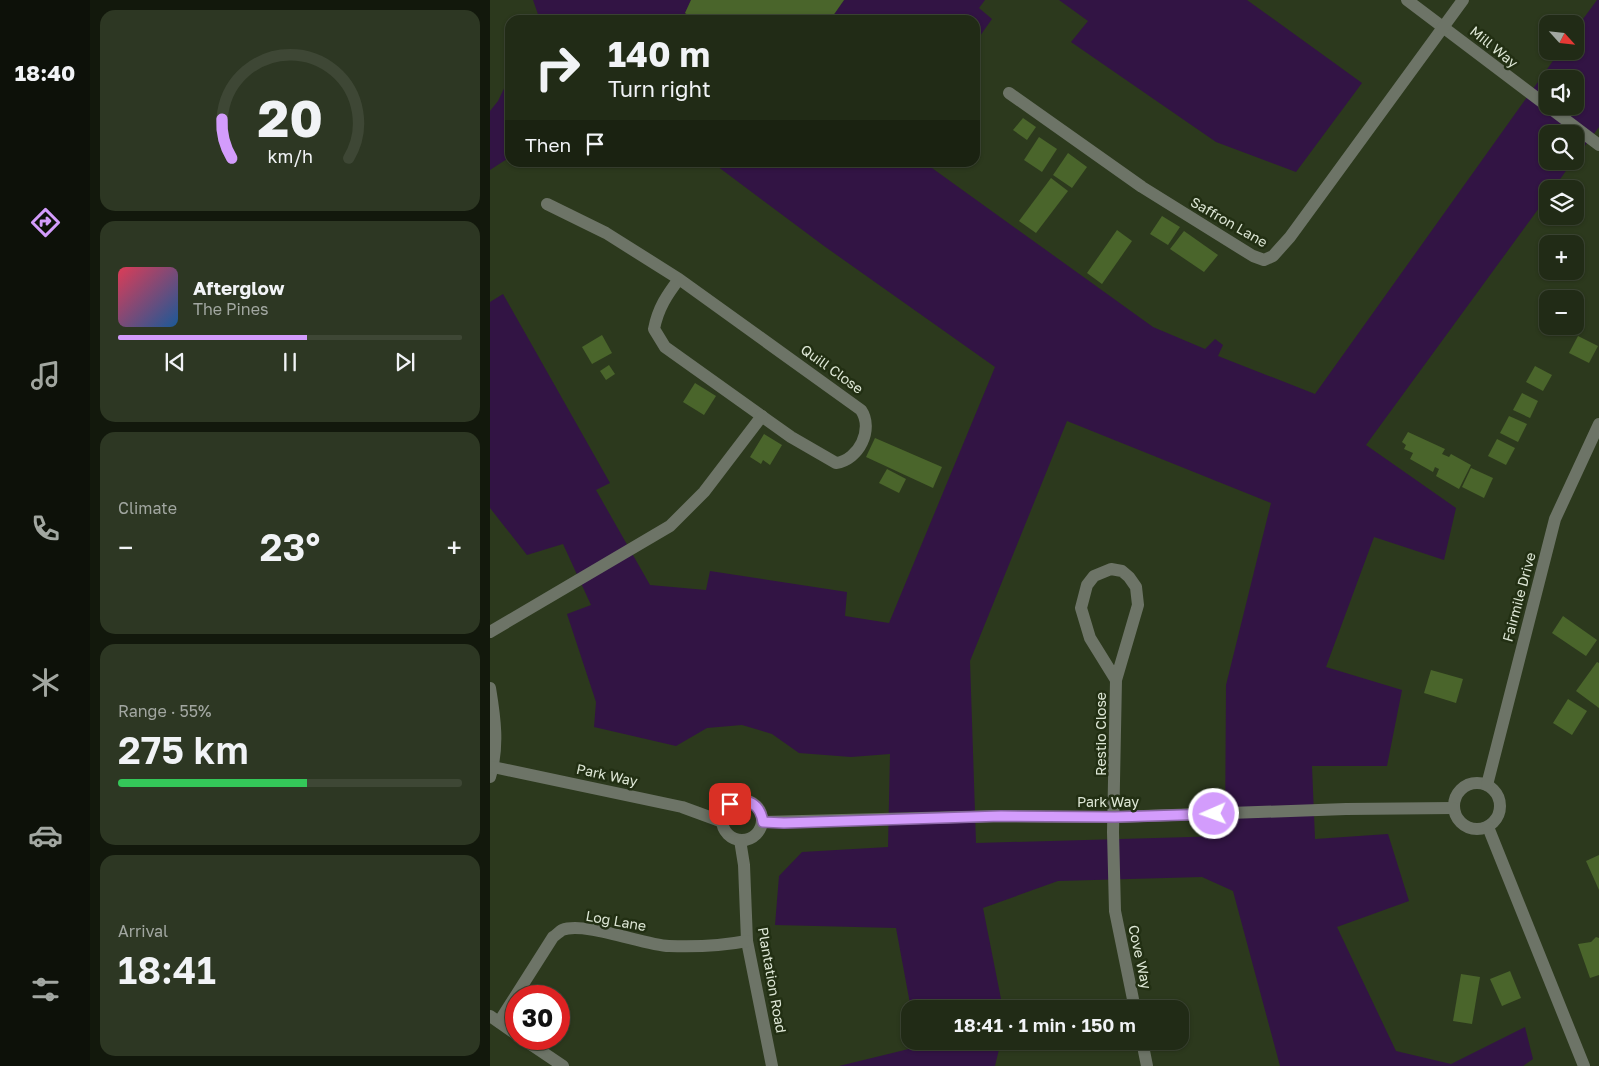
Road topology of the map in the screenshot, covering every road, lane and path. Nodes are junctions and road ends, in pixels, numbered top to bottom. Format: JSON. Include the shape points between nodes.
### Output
{"nodes":[{"id":1,"x":1407,"y":0,"type":"edge"},
{"id":2,"x":1463,"y":0,"type":"edge"},
{"id":3,"x":1446,"y":27,"type":"junction"},
{"id":4,"x":1010,"y":93,"type":"dead end"},
{"id":5,"x":1597,"y":144,"type":"edge"},
{"id":6,"x":548,"y":204,"type":"dead end"},
{"id":7,"x":679,"y":279,"type":"junction"},
{"id":8,"x":762,"y":416,"type":"junction"},
{"id":9,"x":1599,"y":424,"type":"edge"},
{"id":10,"x":490,"y":632,"type":"edge"},
{"id":11,"x":1116,"y":680,"type":"junction"},
{"id":12,"x":490,"y":688,"type":"edge"},
{"id":13,"x":492,"y":772,"type":"edge"},
{"id":14,"x":1487,"y":785,"type":"junction"},
{"id":15,"x":1453,"y":808,"type":"junction"},
{"id":16,"x":1115,"y":817,"type":"junction"},
{"id":17,"x":723,"y":822,"type":"junction"},
{"id":18,"x":763,"y":822,"type":"junction"},
{"id":19,"x":1488,"y":827,"type":"junction"},
{"id":20,"x":1113,"y":832,"type":"joint"},
{"id":21,"x":740,"y":840,"type":"junction"},
{"id":22,"x":747,"y":941,"type":"junction"},
{"id":23,"x":1133,"y":1000,"type":"edge"},
{"id":24,"x":494,"y":1019,"type":"edge"},
{"id":25,"x":505,"y":1026,"type":"edge"},
{"id":26,"x":539,"y":1050,"type":"edge"},
{"id":27,"x":1144,"y":1050,"type":"edge"},
{"id":28,"x":563,"y":1066,"type":"edge"},
{"id":29,"x":772,"y":1066,"type":"edge"},
{"id":30,"x":1147,"y":1066,"type":"edge"},
{"id":31,"x":1584,"y":1066,"type":"edge"}],
"edges":[{"from":1,"to":3,"type":"street","name":"Mill Way"},
{"from":2,"to":3,"type":"street"},
{"from":3,"to":4,"type":"street","name":"Saffron Lane","via":[[1290,237],[1273,256],[1264,260],[1142,187]]},
{"from":3,"to":5,"type":"street","name":"Mill Way","via":[[1523,90]]},
{"from":6,"to":7,"type":"street","name":"Quill Close","via":[[606,233]]},
{"from":7,"to":8,"type":"street","name":"Quill Close","via":[[656,316],[654,329],[658,338],[665,347]]},
{"from":7,"to":8,"type":"street","name":"Quill Close","via":[[855,404],[867,418],[868,426],[860,446],[848,459],[836,463]]},
{"from":8,"to":10,"type":"street","via":[[687,511],[670,526]]},
{"from":9,"to":14,"type":"street","name":"Fairmile Drive","via":[[1555,519]]},
{"from":11,"to":11,"type":"street","name":"Restio Close","via":[[1090,638],[1081,608],[1087,585],[1094,576],[1111,569],[1122,571],[1129,577],[1136,587],[1138,605]]},
{"from":11,"to":16,"type":"street","name":"Restio Close"},
{"from":12,"to":13,"type":"street","via":[[496,726]]},
{"from":13,"to":17,"type":"street","name":"Park Way","via":[[682,807]]},
{"from":14,"to":15,"type":"street","via":[[1468,784],[1455,798]]},
{"from":14,"to":19,"type":"street","via":[[1498,797],[1500,805],[1499,814]]},
{"from":15,"to":16,"type":"street","name":"Park Way"},
{"from":15,"to":19,"type":"street","via":[[1455,817],[1470,829]]},
{"from":16,"to":18,"type":"street","name":"Park Way","via":[[1001,816]]},
{"from":16,"to":20,"type":"street","name":"Restio Close"},
{"from":17,"to":18,"type":"street","via":[[730,804],[742,800],[755,804]]},
{"from":17,"to":21,"type":"street","via":[[728,834]]},
{"from":18,"to":21,"type":"street","via":[[755,835]]},
{"from":19,"to":31,"type":"street"},
{"from":20,"to":23,"type":"street","name":"Cove Way","via":[[1115,911]]},
{"from":21,"to":22,"type":"street","name":"Plantation Road"},
{"from":22,"to":24,"type":"street","name":"Log Lane","via":[[726,945],[667,946],[594,931],[562,930],[553,937]]},
{"from":22,"to":29,"type":"street","name":"Plantation Road"},
{"from":24,"to":25,"type":"street"},
{"from":26,"to":28,"type":"street"},
{"from":27,"to":30,"type":"street"}]}
